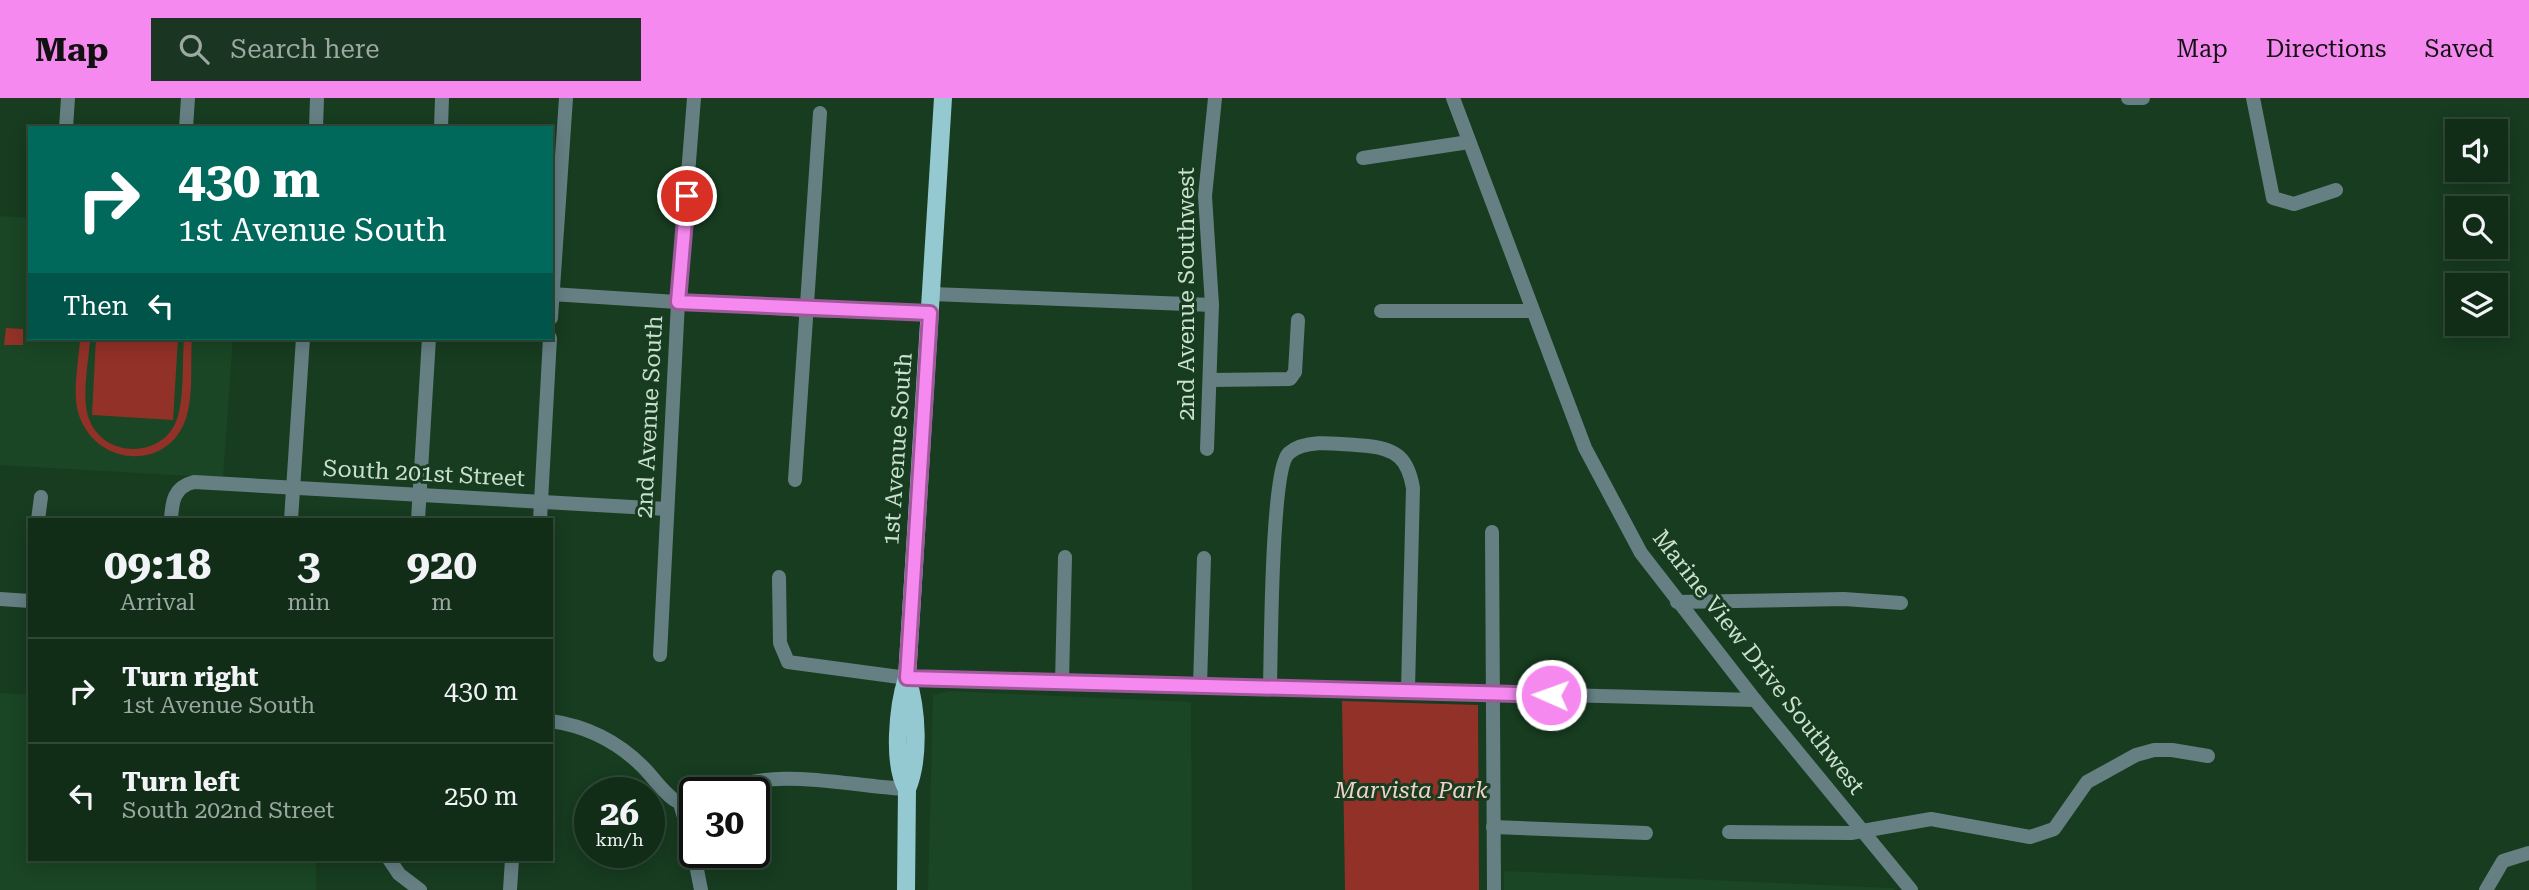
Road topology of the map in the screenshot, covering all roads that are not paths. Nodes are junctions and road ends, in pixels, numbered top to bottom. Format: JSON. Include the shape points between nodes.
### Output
{"nodes":[{"id":1,"x":68,"y":98,"type":"edge"},
{"id":2,"x":188,"y":98,"type":"edge"},
{"id":3,"x":317,"y":98,"type":"edge"},
{"id":4,"x":442,"y":98,"type":"edge"},
{"id":5,"x":566,"y":98,"type":"edge"},
{"id":6,"x":694,"y":98,"type":"edge"},
{"id":7,"x":943,"y":98,"type":"edge"},
{"id":8,"x":1215,"y":98,"type":"edge"},
{"id":9,"x":1453,"y":98,"type":"edge"},
{"id":10,"x":2128,"y":98,"type":"edge"},
{"id":11,"x":2143,"y":98,"type":"edge"},
{"id":12,"x":2253,"y":98,"type":"edge"},
{"id":13,"x":820,"y":113,"type":"dead end"},
{"id":14,"x":66,"y":126,"type":"edge"},
{"id":15,"x":186,"y":126,"type":"edge"},
{"id":16,"x":316,"y":126,"type":"edge"},
{"id":17,"x":441,"y":126,"type":"edge"},
{"id":18,"x":1469,"y":142,"type":"junction"},
{"id":19,"x":1363,"y":158,"type":"dead end"},
{"id":20,"x":2336,"y":190,"type":"dead end"},
{"id":21,"x":553,"y":280,"type":"edge"},
{"id":22,"x":553,"y":294,"type":"edge"},
{"id":23,"x":932,"y":294,"type":"junction"},
{"id":24,"x":678,"y":302,"type":"junction"},
{"id":25,"x":1212,"y":305,"type":"junction"},
{"id":26,"x":804,"y":310,"type":"junction"},
{"id":27,"x":1381,"y":311,"type":"dead end"},
{"id":28,"x":1532,"y":311,"type":"junction"},
{"id":29,"x":930,"y":313,"type":"junction"},
{"id":30,"x":1298,"y":320,"type":"dead end"},
{"id":31,"x":303,"y":340,"type":"edge"},
{"id":32,"x":429,"y":340,"type":"edge"},
{"id":33,"x":550,"y":340,"type":"edge"},
{"id":34,"x":1210,"y":380,"type":"junction"},
{"id":35,"x":1208,"y":449,"type":"dead end"},
{"id":36,"x":795,"y":480,"type":"dead end"},
{"id":37,"x":293,"y":488,"type":"junction"},
{"id":38,"x":420,"y":495,"type":"junction"},
{"id":39,"x":41,"y":497,"type":"dead end"},
{"id":40,"x":541,"y":502,"type":"junction"},
{"id":41,"x":667,"y":509,"type":"junction"},
{"id":42,"x":38,"y":518,"type":"edge"},
{"id":43,"x":171,"y":518,"type":"edge"},
{"id":44,"x":291,"y":518,"type":"edge"},
{"id":45,"x":418,"y":518,"type":"edge"},
{"id":46,"x":540,"y":518,"type":"edge"},
{"id":47,"x":1492,"y":532,"type":"dead end"},
{"id":48,"x":1065,"y":557,"type":"dead end"},
{"id":49,"x":1204,"y":558,"type":"dead end"},
{"id":50,"x":779,"y":578,"type":"dead end"},
{"id":51,"x":0,"y":599,"type":"edge"},
{"id":52,"x":28,"y":600,"type":"edge"},
{"id":53,"x":1677,"y":602,"type":"junction"},
{"id":54,"x":1901,"y":603,"type":"dead end"},
{"id":55,"x":660,"y":655,"type":"dead end"},
{"id":56,"x":907,"y":678,"type":"junction"},
{"id":57,"x":1062,"y":682,"type":"junction"},
{"id":58,"x":1200,"y":685,"type":"junction"},
{"id":59,"x":1269,"y":686,"type":"junction"},
{"id":60,"x":1408,"y":689,"type":"junction"},
{"id":61,"x":1492,"y":693,"type":"junction"},
{"id":62,"x":1755,"y":700,"type":"junction"},
{"id":63,"x":553,"y":721,"type":"edge"},
{"id":64,"x":2208,"y":756,"type":"dead end"},
{"id":65,"x":770,"y":779,"type":"edge"},
{"id":66,"x":907,"y":789,"type":"junction"},
{"id":67,"x":679,"y":799,"type":"edge"},
{"id":68,"x":1493,"y":827,"type":"junction"},
{"id":69,"x":1865,"y":831,"type":"junction"},
{"id":70,"x":1729,"y":832,"type":"dead end"},
{"id":71,"x":1646,"y":833,"type":"dead end"},
{"id":72,"x":2529,"y":853,"type":"edge"},
{"id":73,"x":390,"y":861,"type":"edge"},
{"id":74,"x":512,"y":861,"type":"edge"},
{"id":75,"x":697,"y":868,"type":"edge"},
{"id":76,"x":420,"y":890,"type":"edge"},
{"id":77,"x":510,"y":890,"type":"edge"},
{"id":78,"x":701,"y":890,"type":"edge"},
{"id":79,"x":906,"y":890,"type":"edge"},
{"id":80,"x":1494,"y":890,"type":"edge"},
{"id":81,"x":1911,"y":890,"type":"edge"},
{"id":82,"x":2486,"y":890,"type":"edge"}],
"edges":[{"from":1,"to":14,"type":"street"},
{"from":2,"to":15,"type":"street"},
{"from":3,"to":16,"type":"street"},
{"from":4,"to":17,"type":"street"},
{"from":5,"to":21,"type":"street"},
{"from":6,"to":24,"type":"street","name":"2nd Avenue South"},
{"from":7,"to":23,"type":"main road","name":"1st Avenue South"},
{"from":8,"to":25,"type":"street","name":"2nd Avenue Southwest","via":[[1205,196]]},
{"from":9,"to":18,"type":"street","name":"Marine View Drive Southwest"},
{"from":10,"to":11,"type":"street"},
{"from":12,"to":20,"type":"street","via":[[2273,198],[2294,204]]},
{"from":13,"to":26,"type":"street"},
{"from":18,"to":19,"type":"street"},
{"from":18,"to":28,"type":"street","name":"Marine View Drive Southwest"},
{"from":22,"to":24,"type":"street"},
{"from":23,"to":25,"type":"street"},
{"from":23,"to":29,"type":"main road","name":"1st Avenue South"},
{"from":24,"to":26,"type":"street"},
{"from":24,"to":41,"type":"street","name":"2nd Avenue South"},
{"from":25,"to":34,"type":"street","name":"2nd Avenue Southwest"},
{"from":26,"to":29,"type":"street"},
{"from":26,"to":36,"type":"street"},
{"from":27,"to":28,"type":"street"},
{"from":28,"to":53,"type":"street","name":"Marine View Drive Southwest","via":[[1585,448],[1612,503]]},
{"from":29,"to":56,"type":"main road","name":"1st Avenue South"},
{"from":30,"to":34,"type":"street","via":[[1295,372],[1290,379]]},
{"from":31,"to":37,"type":"street"},
{"from":32,"to":38,"type":"street"},
{"from":33,"to":40,"type":"street"},
{"from":34,"to":35,"type":"street","name":"2nd Avenue Southwest"},
{"from":37,"to":38,"type":"street","name":"South 201st Street"},
{"from":37,"to":43,"type":"street","name":"South 201st Street","via":[[194,482],[180,487],[174,496]]},
{"from":37,"to":44,"type":"street"},
{"from":38,"to":40,"type":"street","name":"South 201st Street"},
{"from":38,"to":45,"type":"street"},
{"from":39,"to":42,"type":"street"},
{"from":40,"to":41,"type":"street","name":"South 201st Street"},
{"from":40,"to":46,"type":"street"},
{"from":41,"to":55,"type":"street","name":"2nd Avenue South"},
{"from":47,"to":61,"type":"street"},
{"from":48,"to":57,"type":"street"},
{"from":49,"to":58,"type":"street"},
{"from":50,"to":56,"type":"street","via":[[780,643],[788,662]]},
{"from":51,"to":52,"type":"street"},
{"from":53,"to":54,"type":"street","via":[[1844,599]]},
{"from":53,"to":62,"type":"street","name":"Marine View Drive Southwest"},
{"from":56,"to":57,"type":"street"},
{"from":56,"to":66,"type":"main road","name":"1st Avenue South","via":[[900,700],[899,776]]},
{"from":57,"to":58,"type":"street"},
{"from":58,"to":59,"type":"street"},
{"from":59,"to":60,"type":"street"},
{"from":59,"to":60,"type":"street","via":[[1278,480],[1288,453],[1315,445],[1384,448],[1404,459],[1410,470]]},
{"from":60,"to":61,"type":"street"},
{"from":61,"to":62,"type":"street"},
{"from":61,"to":68,"type":"street"},
{"from":62,"to":69,"type":"street","name":"Marine View Drive Southwest"},
{"from":63,"to":67,"type":"street","via":[[608,740],[634,758],[667,794]]},
{"from":64,"to":69,"type":"street","via":[[2154,750],[2117,764],[2087,782],[2054,829],[2043,834],[2014,835],[1931,820]]},
{"from":65,"to":66,"type":"street"},
{"from":66,"to":79,"type":"main road","name":"1st Avenue South"},
{"from":68,"to":71,"type":"street"},
{"from":68,"to":80,"type":"street"},
{"from":69,"to":70,"type":"street"},
{"from":69,"to":81,"type":"street","name":"Marine View Drive Southwest"},
{"from":72,"to":82,"type":"street","via":[[2504,861]]},
{"from":73,"to":76,"type":"street"},
{"from":74,"to":77,"type":"street"},
{"from":75,"to":78,"type":"street"}]}
